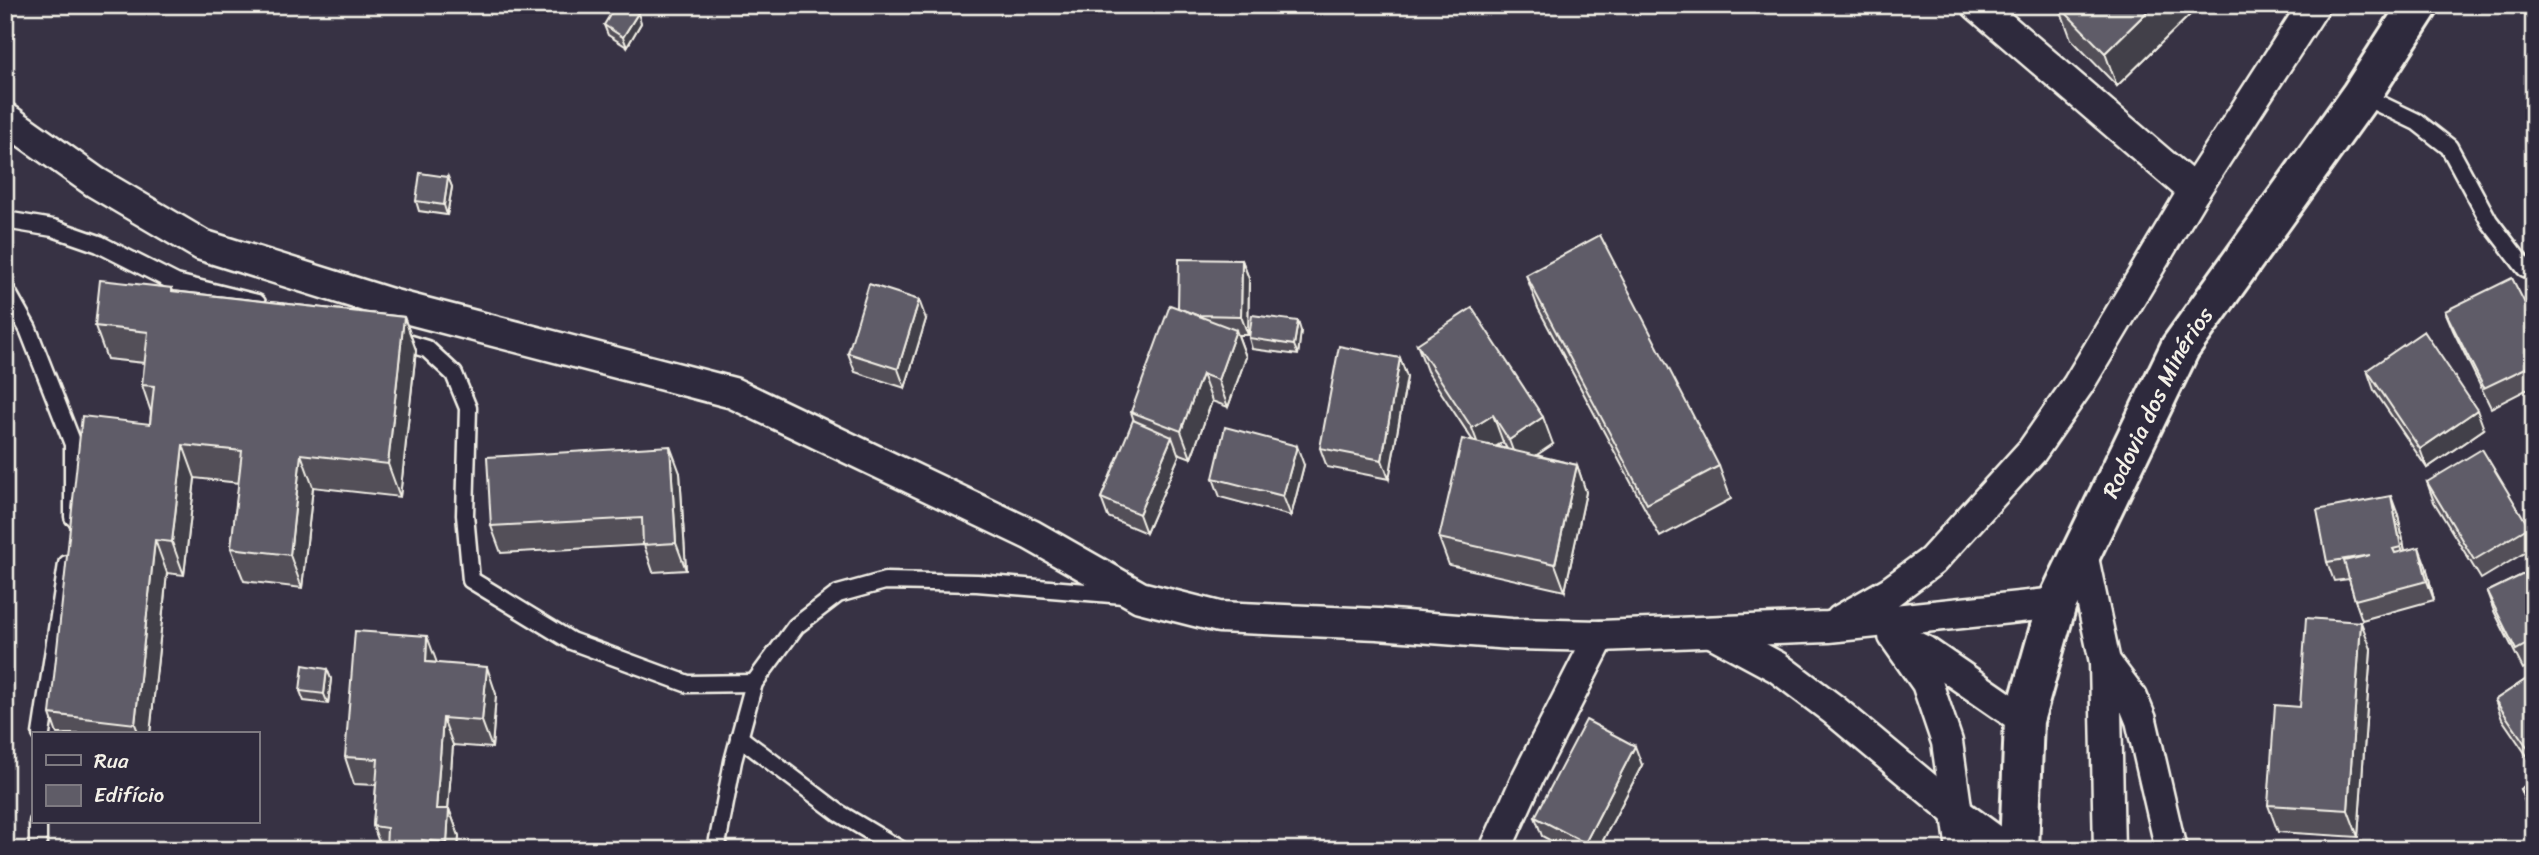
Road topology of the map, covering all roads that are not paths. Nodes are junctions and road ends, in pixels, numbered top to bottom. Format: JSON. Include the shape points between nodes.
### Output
{"nodes":[{"id":1,"x":1977,"y":5,"type":"edge"},
{"id":2,"x":2314,"y":5,"type":"edge"},
{"id":3,"x":2418,"y":5,"type":"edge"},
{"id":4,"x":2361,"y":95,"type":"junction"},
{"id":5,"x":5,"y":118,"type":"edge"},
{"id":6,"x":2194,"y":191,"type":"junction"},
{"id":7,"x":5,"y":220,"type":"edge"},
{"id":8,"x":2534,"y":272,"type":"edge"},
{"id":9,"x":5,"y":288,"type":"edge"},
{"id":10,"x":270,"y":306,"type":"edge"},
{"id":11,"x":376,"y":334,"type":"edge"},
{"id":12,"x":2082,"y":553,"type":"junction"},
{"id":13,"x":1140,"y":597,"type":"junction"},
{"id":14,"x":2057,"y":603,"type":"junction"},
{"id":15,"x":1864,"y":622,"type":"junction"},
{"id":16,"x":1828,"y":627,"type":"junction"},
{"id":17,"x":1712,"y":632,"type":"junction"},
{"id":18,"x":1600,"y":636,"type":"junction"},
{"id":19,"x":1894,"y":636,"type":"junction"},
{"id":20,"x":2105,"y":662,"type":"junction"},
{"id":21,"x":754,"y":683,"type":"junction"},
{"id":22,"x":2024,"y":720,"type":"junction"},
{"id":23,"x":41,"y":732,"type":"edge"},
{"id":24,"x":739,"y":737,"type":"junction"},
{"id":25,"x":1956,"y":812,"type":"junction"},
{"id":26,"x":38,"y":824,"type":"edge"},
{"id":27,"x":38,"y":850,"type":"edge"},
{"id":28,"x":716,"y":850,"type":"edge"},
{"id":29,"x":901,"y":850,"type":"edge"},
{"id":30,"x":1495,"y":850,"type":"edge"},
{"id":31,"x":1962,"y":850,"type":"edge"},
{"id":32,"x":2008,"y":850,"type":"edge"},
{"id":33,"x":2019,"y":850,"type":"edge"},
{"id":34,"x":2109,"y":850,"type":"edge"},
{"id":35,"x":2171,"y":850,"type":"edge"}],
"edges":[{"from":1,"to":6,"type":"street"},
{"from":2,"to":6,"type":"street"},
{"from":3,"to":4,"type":"main road","name":"Rodovia dos Minérios"},
{"from":4,"to":8,"type":"lane","via":[[2417,122],[2449,147],[2489,221],[2525,268]]},
{"from":4,"to":12,"type":"main road","name":"Rodovia dos Minérios","via":[[2180,348]]},
{"from":5,"to":13,"type":"street","via":[[95,182],[202,245],[394,304],[733,393],[1031,536]]},
{"from":6,"to":16,"type":"street","via":[[2078,386],[2032,451],[1932,561],[1890,592]]},
{"from":7,"to":10,"type":"lane","via":[[53,228],[99,244],[176,283]]},
{"from":9,"to":23,"type":"lane","via":[[27,329],[73,444],[70,544]]},
{"from":11,"to":21,"type":"lane","via":[[427,349],[454,374],[468,408],[465,515],[471,580],[571,641],[688,684]]},
{"from":12,"to":14,"type":"main road","name":"Rodovia dos Minérios"},
{"from":12,"to":20,"type":"street"},
{"from":13,"to":18,"type":"street","via":[[1219,617]]},
{"from":13,"to":21,"type":"lane","via":[[977,583],[885,581],[838,594],[796,626]]},
{"from":14,"to":15,"type":"street"},
{"from":14,"to":22,"type":"main road","name":"Rodovia dos Minérios"},
{"from":15,"to":16,"type":"street"},
{"from":15,"to":19,"type":"street"},
{"from":16,"to":17,"type":"street"},
{"from":17,"to":18,"type":"street"},
{"from":17,"to":25,"type":"street","via":[[1777,667]]},
{"from":18,"to":30,"type":"street"},
{"from":19,"to":22,"type":"street","via":[[1924,651]]},
{"from":19,"to":25,"type":"street","via":[[1927,683],[1947,742]]},
{"from":20,"to":34,"type":"street"},
{"from":20,"to":35,"type":"street","via":[[2132,698],[2141,719]]},
{"from":21,"to":24,"type":"lane"},
{"from":22,"to":33,"type":"main road","name":"Rodovia dos Minérios"},
{"from":24,"to":28,"type":"lane"},
{"from":24,"to":29,"type":"lane","via":[[839,813]]},
{"from":25,"to":31,"type":"street"},
{"from":25,"to":32,"type":"street"},
{"from":26,"to":27,"type":"lane"}]}
